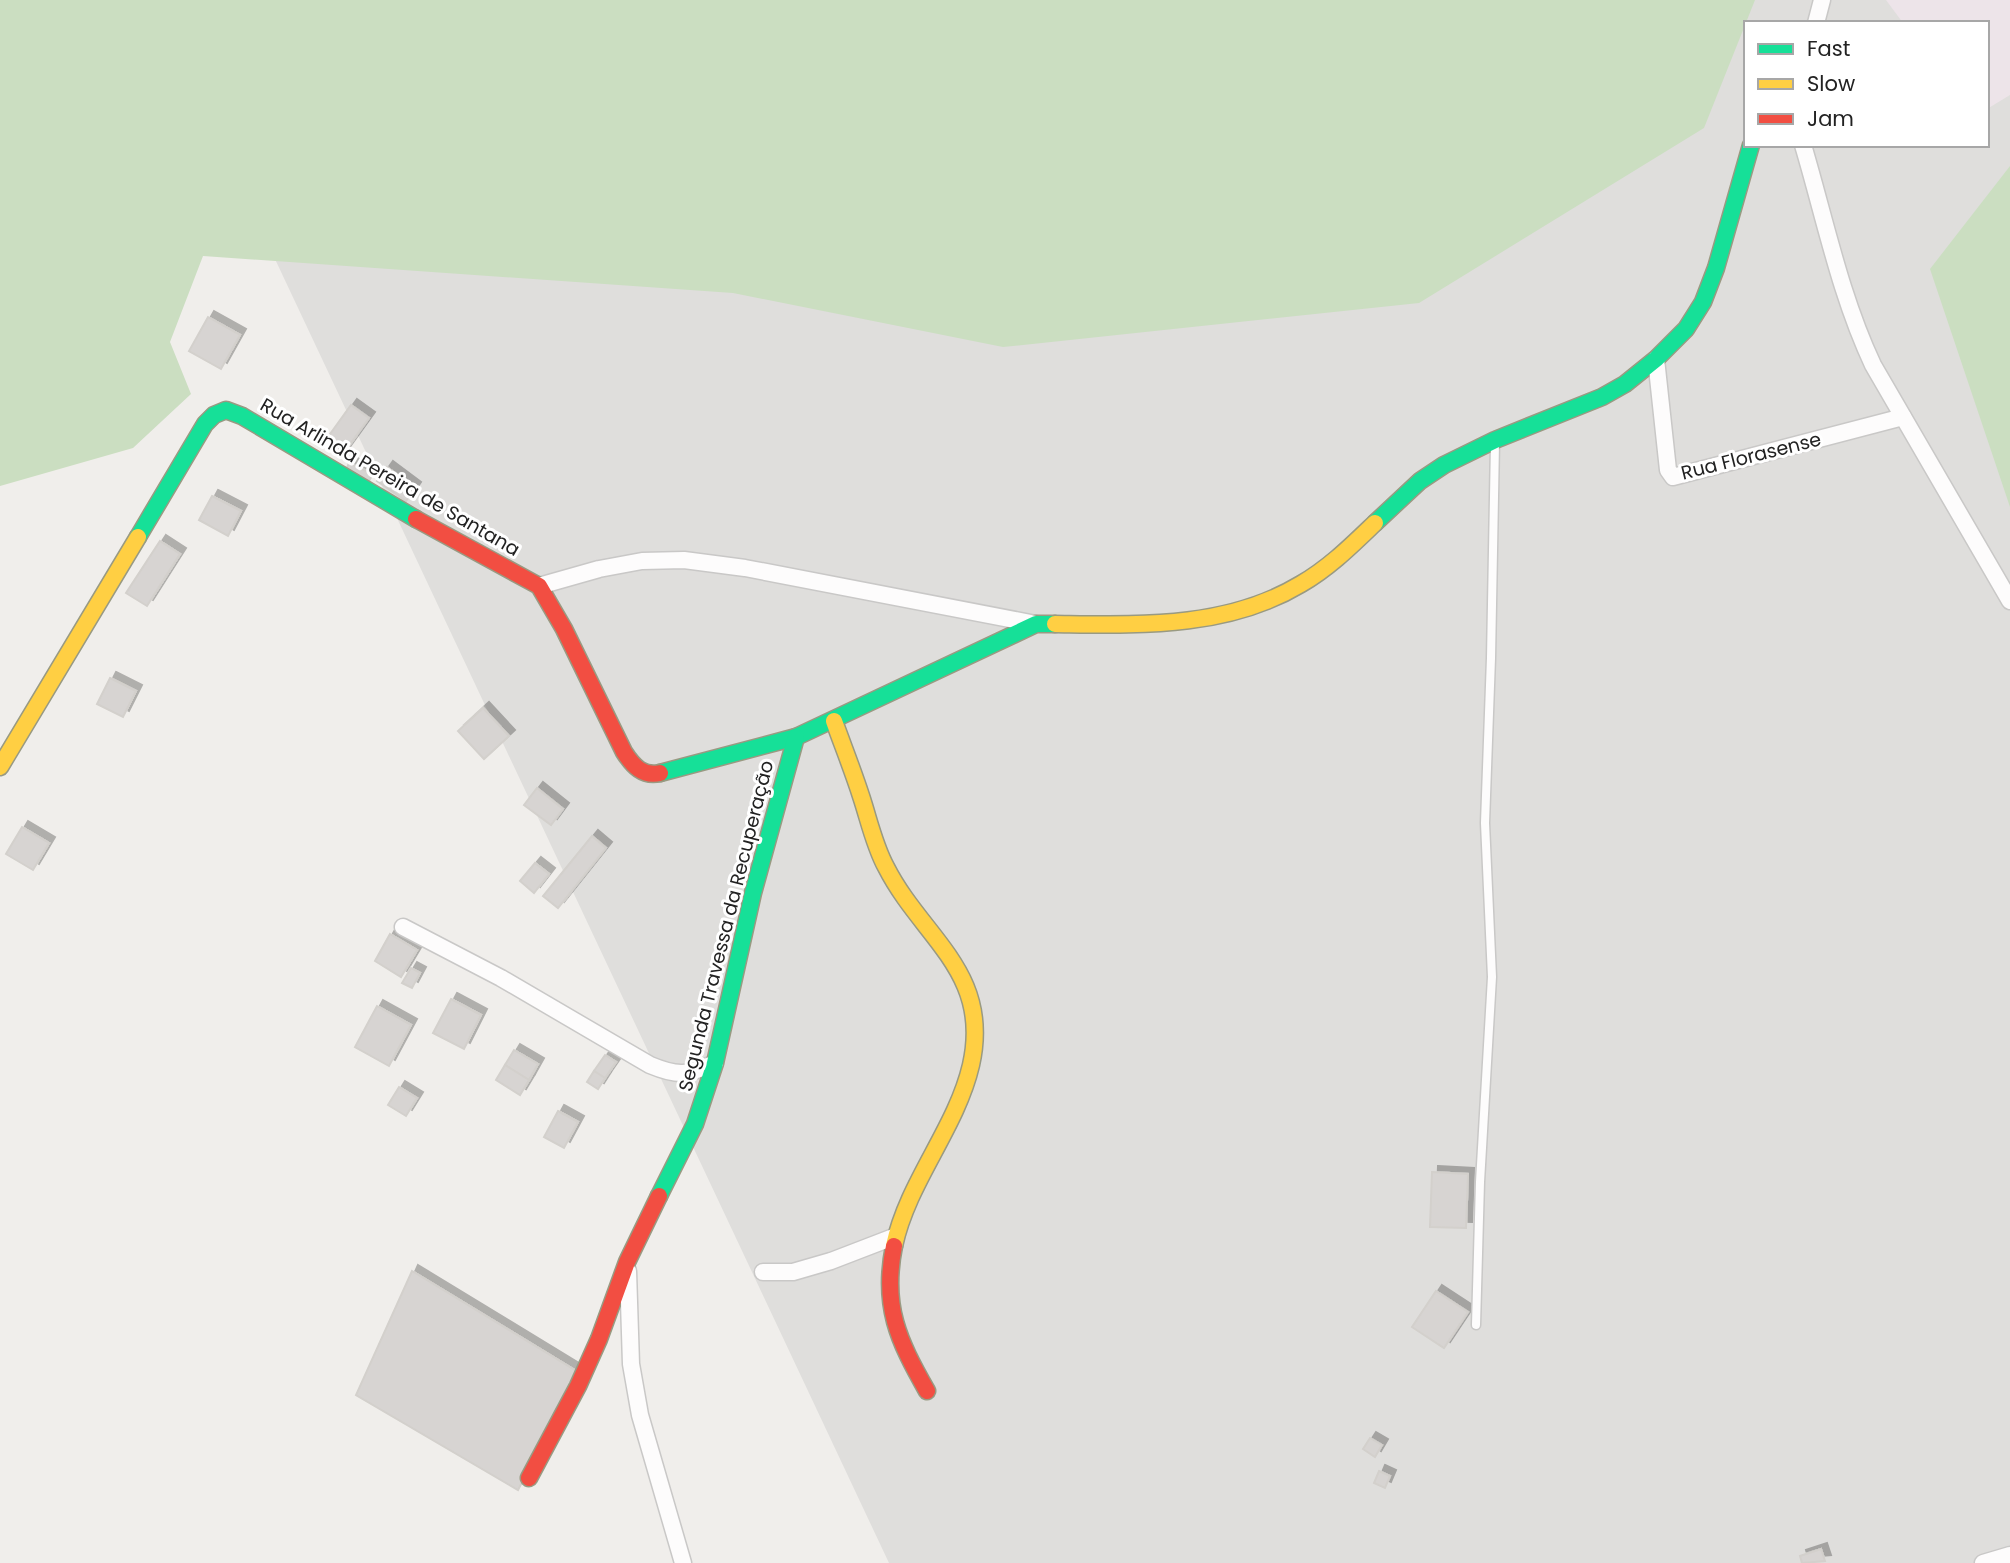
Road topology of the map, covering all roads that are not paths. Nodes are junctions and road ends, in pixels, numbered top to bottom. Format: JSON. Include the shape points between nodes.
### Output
{"nodes":[{"id":1,"x":1822,"y":0,"type":"edge"},
{"id":2,"x":1817,"y":21,"type":"edge"},
{"id":3,"x":1750,"y":147,"type":"edge"},
{"id":4,"x":1804,"y":147,"type":"edge"},
{"id":5,"x":1656,"y":359,"type":"junction"},
{"id":6,"x":1903,"y":417,"type":"junction"},
{"id":7,"x":1495,"y":440,"type":"junction"},
{"id":8,"x":539,"y":586,"type":"junction"},
{"id":9,"x":2010,"y":601,"type":"edge"},
{"id":10,"x":1036,"y":624,"type":"junction"},
{"id":11,"x":834,"y":722,"type":"junction"},
{"id":12,"x":796,"y":737,"type":"junction"},
{"id":13,"x":0,"y":766,"type":"edge"},
{"id":14,"x":403,"y":927,"type":"dead end"},
{"id":15,"x":715,"y":1063,"type":"junction"},
{"id":16,"x":896,"y":1236,"type":"junction"},
{"id":17,"x":627,"y":1262,"type":"junction"},
{"id":18,"x":763,"y":1272,"type":"dead end"},
{"id":19,"x":1476,"y":1325,"type":"dead end"},
{"id":20,"x":927,"y":1391,"type":"dead end"},
{"id":21,"x":529,"y":1478,"type":"dead end"},
{"id":22,"x":2010,"y":1555,"type":"edge"},
{"id":23,"x":683,"y":1563,"type":"edge"},
{"id":24,"x":1983,"y":1563,"type":"edge"}],
"edges":[{"from":1,"to":2,"type":"street"},
{"from":3,"to":5,"type":"street","name":"Segunda Travessa da Recuperação","via":[[1703,302],[1686,329]]},
{"from":4,"to":6,"type":"street","via":[[1852,317]]},
{"from":5,"to":6,"type":"street","name":"Rua Florasense","via":[[1668,470],[1673,477]]},
{"from":5,"to":7,"type":"street","name":"Segunda Travessa da Recuperação","via":[[1602,397]]},
{"from":6,"to":9,"type":"street"},
{"from":7,"to":10,"type":"street","name":"Segunda Travessa da Recuperação","via":[[1420,481],[1336,559],[1300,584],[1255,606],[1197,621]]},
{"from":7,"to":19,"type":"lane","via":[[1485,823],[1492,977]]},
{"from":8,"to":10,"type":"street","via":[[642,561],[684,560],[770,572]]},
{"from":8,"to":12,"type":"street","name":"Segunda Travessa da Recuperação","via":[[624,752],[643,773],[675,770]]},
{"from":8,"to":13,"type":"street","name":"Rua Arlinda Pereira de Santana","via":[[226,410],[214,415],[189,448]]},
{"from":10,"to":11,"type":"street","name":"Segunda Travessa da Recuperação"},
{"from":11,"to":12,"type":"street","name":"Segunda Travessa da Recuperação"},
{"from":11,"to":16,"type":"street","via":[[885,866],[918,918],[951,957],[971,1000],[973,1058],[964,1087]]},
{"from":12,"to":15,"type":"street","name":"Segunda Travessa da Recuperação","via":[[752,893]]},
{"from":14,"to":15,"type":"street","via":[[650,1065],[684,1075]]},
{"from":15,"to":17,"type":"street","name":"Segunda Travessa da Recuperação","via":[[695,1124]]},
{"from":16,"to":18,"type":"street","via":[[793,1272]]},
{"from":16,"to":20,"type":"street","via":[[888,1288],[894,1322]]},
{"from":17,"to":21,"type":"street","via":[[578,1386]]},
{"from":17,"to":23,"type":"street","name":"Segunda Travessa da Recuperação","via":[[631,1364],[640,1415]]},
{"from":22,"to":24,"type":"street"}]}
